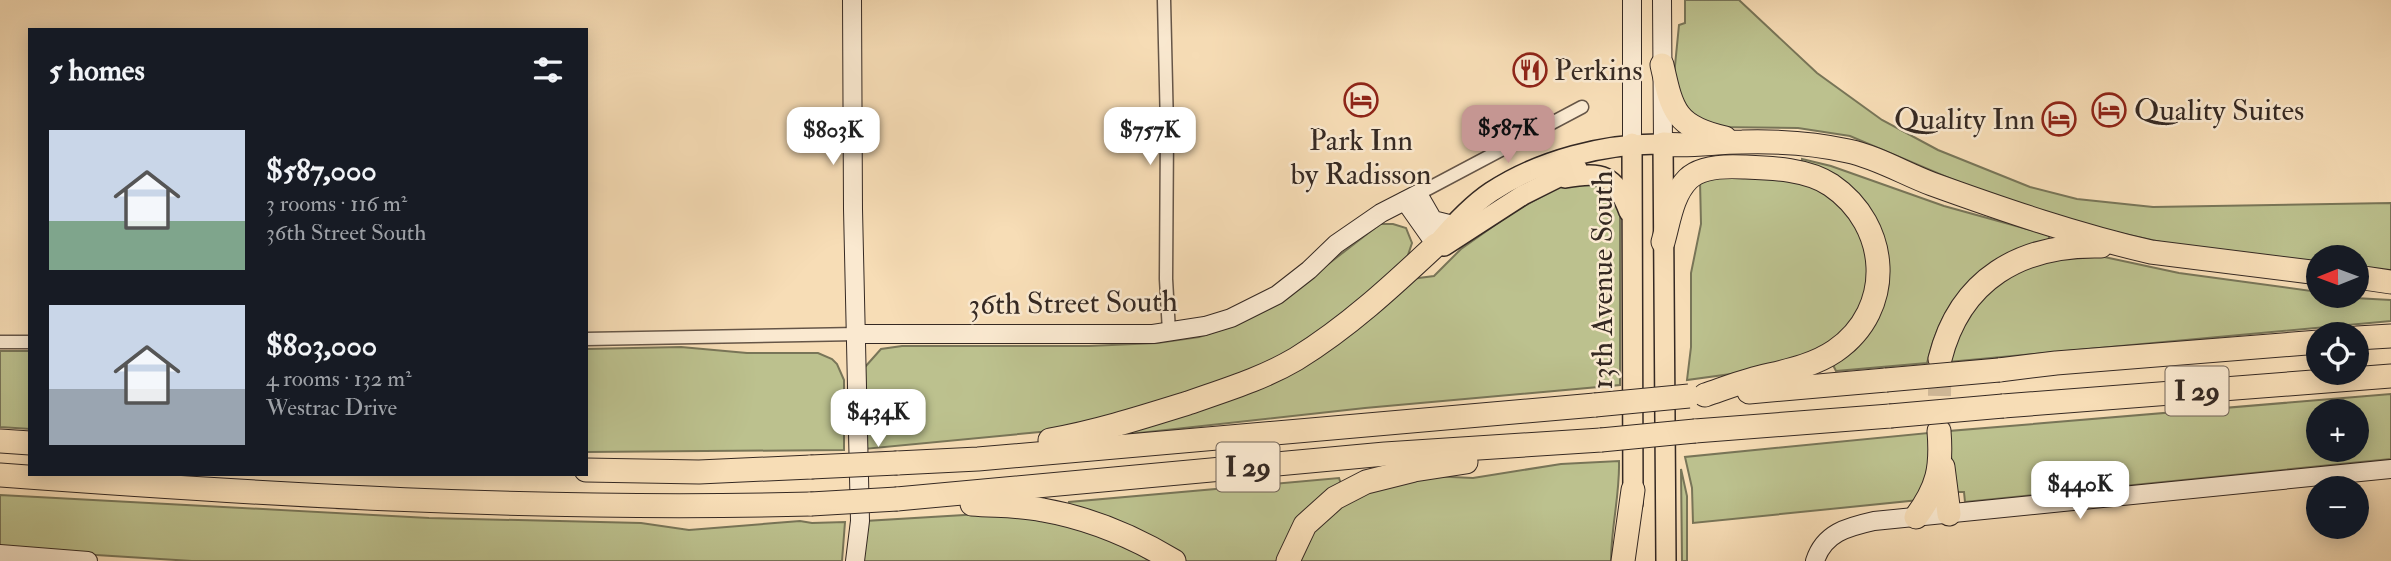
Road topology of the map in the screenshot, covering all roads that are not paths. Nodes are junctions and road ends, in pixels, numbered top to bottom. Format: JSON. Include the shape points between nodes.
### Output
{"nodes":[{"id":1,"x":852,"y":0,"type":"edge"},
{"id":2,"x":1164,"y":0,"type":"edge"},
{"id":3,"x":1632,"y":0,"type":"edge"},
{"id":4,"x":1662,"y":0,"type":"edge"},
{"id":5,"x":1662,"y":65,"type":"junction"},
{"id":6,"x":1582,"y":107,"type":"dead end"},
{"id":7,"x":1742,"y":142,"type":"junction"},
{"id":8,"x":1632,"y":150,"type":"junction"},
{"id":9,"x":1662,"y":151,"type":"junction"},
{"id":10,"x":1546,"y":182,"type":"junction"},
{"id":11,"x":1412,"y":197,"type":"junction"},
{"id":12,"x":1633,"y":223,"type":"junction"},
{"id":13,"x":1453,"y":225,"type":"junction"},
{"id":14,"x":1663,"y":242,"type":"junction"},
{"id":15,"x":1436,"y":245,"type":"junction"},
{"id":16,"x":2129,"y":247,"type":"junction"},
{"id":17,"x":2306,"y":270,"type":"edge"},
{"id":18,"x":2370,"y":279,"type":"edge"},
{"id":19,"x":2391,"y":282,"type":"edge"},
{"id":20,"x":1170,"y":332,"type":"junction"},
{"id":21,"x":857,"y":334,"type":"junction"},
{"id":22,"x":2391,"y":336,"type":"edge"},
{"id":23,"x":2369,"y":337,"type":"edge"},
{"id":24,"x":588,"y":339,"type":"edge"},
{"id":25,"x":0,"y":342,"type":"edge"},
{"id":26,"x":28,"y":342,"type":"edge"},
{"id":27,"x":2306,"y":343,"type":"edge"},
{"id":28,"x":1940,"y":359,"type":"tunnel mouth"},
{"id":29,"x":2391,"y":376,"type":"edge"},
{"id":30,"x":1697,"y":396,"type":"junction"},
{"id":31,"x":0,"y":441,"type":"edge"},
{"id":32,"x":28,"y":443,"type":"edge"},
{"id":33,"x":1531,"y":444,"type":"junction"},
{"id":34,"x":978,"y":459,"type":"junction"},
{"id":35,"x":2391,"y":469,"type":"edge"},
{"id":36,"x":588,"y":470,"type":"edge"},
{"id":37,"x":0,"y":475,"type":"edge"},
{"id":38,"x":108,"y":483,"type":"junction"},
{"id":39,"x":0,"y":485,"type":"edge"},
{"id":40,"x":1633,"y":490,"type":"junction"},
{"id":41,"x":903,"y":499,"type":"junction"},
{"id":42,"x":1950,"y":514,"type":"junction"},
{"id":43,"x":1916,"y":517,"type":"junction"},
{"id":44,"x":0,"y":554,"type":"edge"},
{"id":45,"x":88,"y":561,"type":"edge"},
{"id":46,"x":855,"y":561,"type":"edge"},
{"id":47,"x":1174,"y":561,"type":"edge"},
{"id":48,"x":1288,"y":561,"type":"edge"},
{"id":49,"x":1623,"y":561,"type":"edge"},
{"id":50,"x":1633,"y":561,"type":"edge"},
{"id":51,"x":1665,"y":561,"type":"edge"},
{"id":52,"x":1815,"y":561,"type":"edge"}],
"edges":[{"from":1,"to":21,"type":"street"},
{"from":2,"to":20,"type":"street"},
{"from":3,"to":8,"type":"street","name":"13th Avenue South"},
{"from":4,"to":5,"type":"street","name":"13th Avenue South"},
{"from":5,"to":7,"type":"highway","via":[[1671,104],[1678,114],[1706,134]]},
{"from":5,"to":9,"type":"street","name":"13th Avenue South"},
{"from":6,"to":11,"type":"street","name":"36th Street South"},
{"from":7,"to":9,"type":"highway"},
{"from":7,"to":16,"type":"highway","via":[[1803,142],[1851,152],[2020,215]]},
{"from":8,"to":9,"type":"main road"},
{"from":8,"to":10,"type":"main road"},
{"from":8,"to":12,"type":"main road","name":"13th Avenue South"},
{"from":8,"to":13,"type":"main road","via":[[1597,148],[1530,172],[1491,192]]},
{"from":9,"to":14,"type":"main road","name":"13th Avenue South"},
{"from":10,"to":12,"type":"main road","via":[[1599,174],[1622,192]]},
{"from":10,"to":15,"type":"main road","via":[[1448,246]]},
{"from":11,"to":13,"type":"street","via":[[1433,220]]},
{"from":11,"to":15,"type":"street"},
{"from":11,"to":20,"type":"street","name":"36th Street South","via":[[1336,244],[1277,295],[1231,318]]},
{"from":12,"to":40,"type":"main road","name":"13th Avenue South"},
{"from":13,"to":15,"type":"main road"},
{"from":14,"to":30,"type":"highway","via":[[1678,192],[1690,177],[1706,169],[1734,166],[1786,170],[1829,184],[1867,220],[1876,246],[1879,273],[1875,299],[1858,328],[1836,351],[1801,368]]},
{"from":14,"to":51,"type":"main road","name":"13th Avenue South"},
{"from":15,"to":34,"type":"highway","via":[[1339,330],[1246,384],[1160,412]]},
{"from":16,"to":17,"type":"highway"},
{"from":16,"to":28,"type":"highway","via":[[2050,249],[2004,267],[1966,300],[1952,321]]},
{"from":18,"to":19,"type":"highway"},
{"from":20,"to":21,"type":"street","name":"36th Street South"},
{"from":21,"to":24,"type":"street","name":"36th Street South"},
{"from":21,"to":46,"type":"street","via":[[860,521]]},
{"from":22,"to":23,"type":"highway"},
{"from":25,"to":26,"type":"street"},
{"from":27,"to":30,"type":"highway","number":"I 29","bridge":true},
{"from":29,"to":33,"type":"highway","number":"I 29","bridge":true},
{"from":30,"to":34,"type":"highway","number":"I 29","bridge":true},
{"from":31,"to":32,"type":"highway"},
{"from":33,"to":41,"type":"highway","number":"I 29"},
{"from":33,"to":48,"type":"highway","via":[[1366,482],[1335,498],[1305,525]]},
{"from":34,"to":36,"type":"highway","number":"I 29","bridge":true,"via":[[699,472]]},
{"from":35,"to":42,"type":"street"},
{"from":37,"to":38,"type":"highway","number":"I 29"},
{"from":38,"to":39,"type":"highway"},
{"from":38,"to":41,"type":"highway","number":"I 29","bridge":true,"via":[[441,501],[697,507]]},
{"from":40,"to":49,"type":"highway"},
{"from":40,"to":50,"type":"main road","name":"13th Avenue South"},
{"from":41,"to":47,"type":"highway","via":[[1040,509],[1075,517]]},
{"from":42,"to":43,"type":"street"},
{"from":42,"to":43,"type":"highway","via":[[1940,442],[1937,483]]},
{"from":43,"to":52,"type":"street","via":[[1840,530],[1822,545]]},
{"from":44,"to":45,"type":"street"}]}
